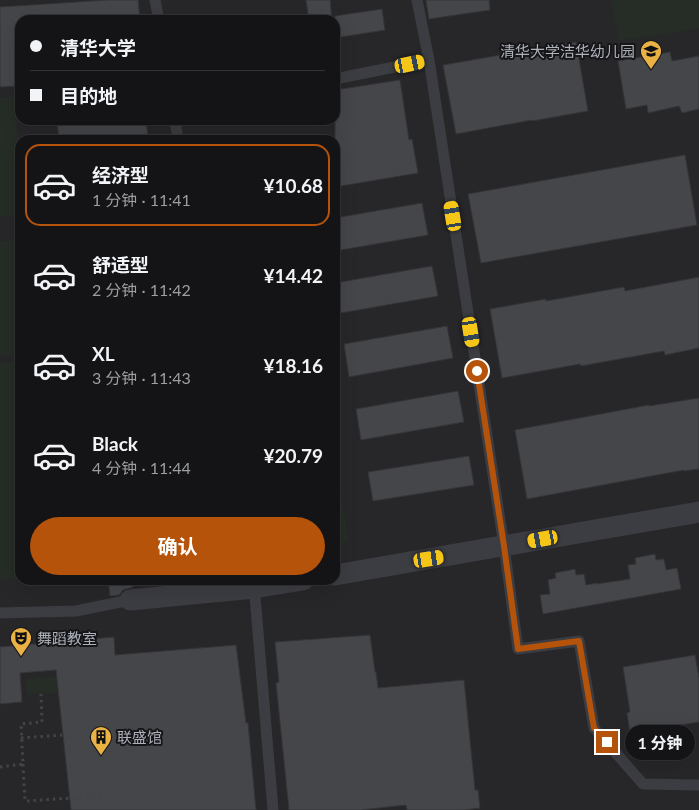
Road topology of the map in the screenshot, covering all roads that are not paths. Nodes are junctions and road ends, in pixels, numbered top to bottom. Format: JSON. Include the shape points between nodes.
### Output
{"nodes":[{"id":1,"x":155,"y":0,"type":"edge"},
{"id":2,"x":417,"y":0,"type":"edge"},
{"id":3,"x":158,"y":15,"type":"edge"},
{"id":4,"x":429,"y":60,"type":"junction"},
{"id":5,"x":340,"y":78,"type":"edge"},
{"id":6,"x":699,"y":512,"type":"edge"},
{"id":7,"x":504,"y":546,"type":"junction"},
{"id":8,"x":340,"y":574,"type":"edge"},
{"id":9,"x":246,"y":585,"type":"edge"},
{"id":10,"x":254,"y":585,"type":"edge"},
{"id":11,"x":130,"y":600,"type":"joint"},
{"id":12,"x":0,"y":613,"type":"edge"},
{"id":13,"x":699,"y":785,"type":"edge"},
{"id":14,"x":273,"y":810,"type":"edge"}],
"edges":[{"from":1,"to":3,"type":"lane"},
{"from":2,"to":4,"type":"lane"},
{"from":4,"to":5,"type":"lane"},
{"from":4,"to":7,"type":"lane"},
{"from":6,"to":7,"type":"street"},
{"from":7,"to":8,"type":"street"},
{"from":7,"to":13,"type":"lane","via":[[518,649],[579,641],[594,728],[643,784]]},
{"from":9,"to":11,"type":"street"},
{"from":10,"to":14,"type":"lane"},
{"from":11,"to":12,"type":"lane","via":[[76,611]]}]}
